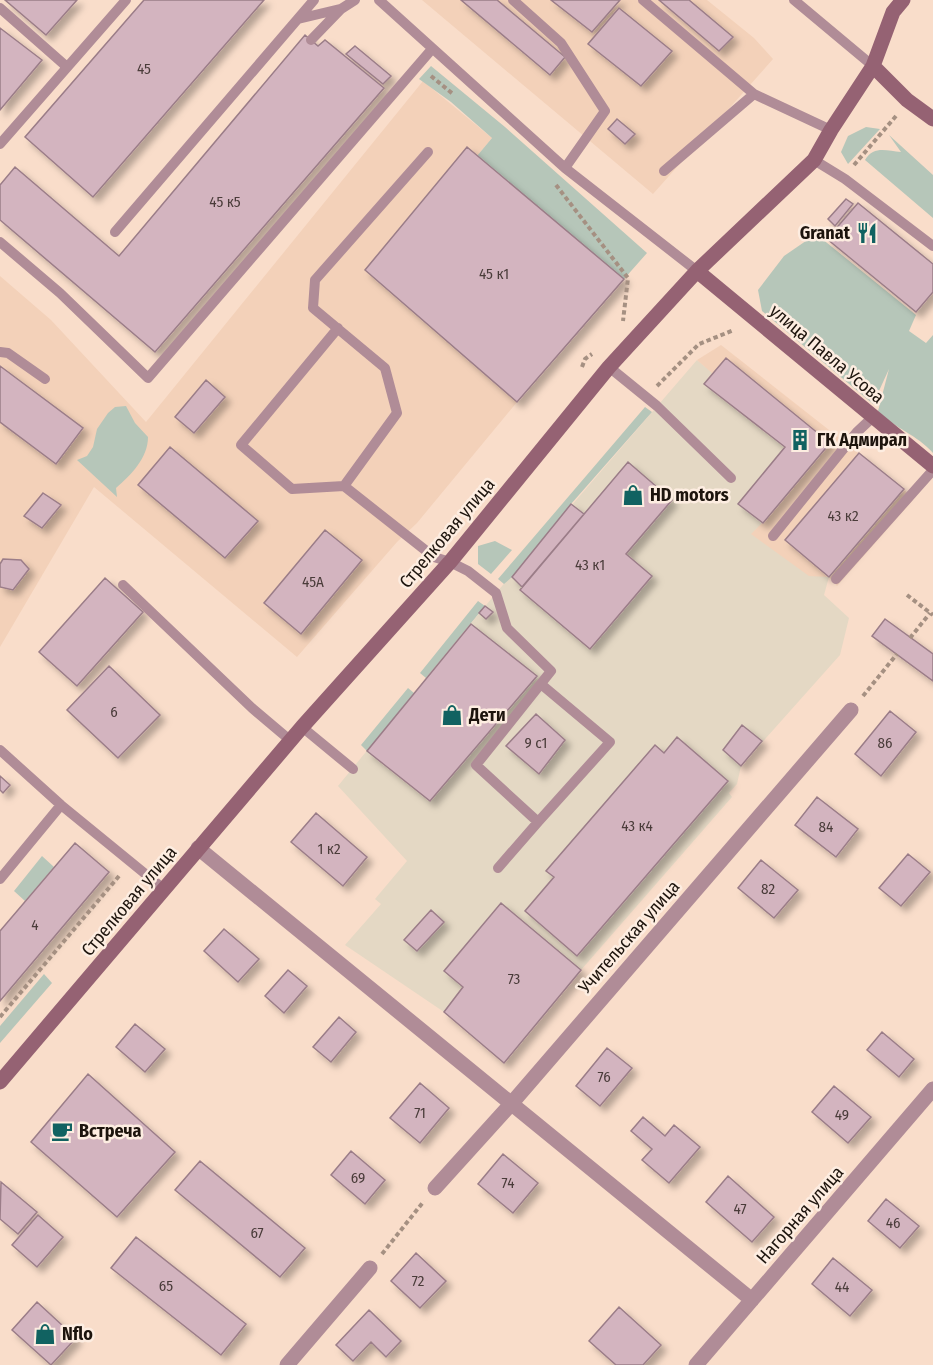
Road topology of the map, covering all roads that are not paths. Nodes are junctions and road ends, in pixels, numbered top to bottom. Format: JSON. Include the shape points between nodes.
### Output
{"nodes":[{"id":1,"x":126,"y":0,"type":"edge"},
{"id":2,"x":314,"y":0,"type":"edge"},
{"id":3,"x":355,"y":0,"type":"edge"},
{"id":4,"x":379,"y":0,"type":"edge"},
{"id":5,"x":513,"y":0,"type":"edge"},
{"id":6,"x":643,"y":0,"type":"edge"},
{"id":7,"x":794,"y":0,"type":"edge"},
{"id":8,"x":903,"y":0,"type":"edge"},
{"id":9,"x":0,"y":8,"type":"edge"},
{"id":10,"x":341,"y":9,"type":"junction"},
{"id":11,"x":298,"y":20,"type":"junction"},
{"id":12,"x":310,"y":40,"type":"dead end"},
{"id":13,"x":432,"y":49,"type":"junction"},
{"id":14,"x":873,"y":66,"type":"junction"},
{"id":15,"x":67,"y":67,"type":"junction"},
{"id":16,"x":754,"y":94,"type":"junction"},
{"id":17,"x":933,"y":119,"type":"edge"},
{"id":18,"x":831,"y":129,"type":"junction"},
{"id":19,"x":0,"y":144,"type":"edge"},
{"id":20,"x":428,"y":152,"type":"dead end"},
{"id":21,"x":814,"y":160,"type":"junction"},
{"id":22,"x":565,"y":168,"type":"junction"},
{"id":23,"x":664,"y":171,"type":"dead end"},
{"id":24,"x":115,"y":232,"type":"dead end"},
{"id":25,"x":0,"y":242,"type":"edge"},
{"id":26,"x":933,"y":246,"type":"edge"},
{"id":27,"x":697,"y":271,"type":"junction"},
{"id":28,"x":338,"y":328,"type":"junction"},
{"id":29,"x":0,"y":352,"type":"edge"},
{"id":30,"x":609,"y":367,"type":"junction"},
{"id":31,"x":45,"y":379,"type":"dead end"},
{"id":32,"x":873,"y":417,"type":"junction"},
{"id":33,"x":933,"y":468,"type":"edge"},
{"id":34,"x":730,"y":478,"type":"dead end"},
{"id":35,"x":344,"y":486,"type":"junction"},
{"id":36,"x":774,"y":536,"type":"dead end"},
{"id":37,"x":450,"y":562,"type":"junction"},
{"id":38,"x":836,"y":579,"type":"dead end"},
{"id":39,"x":123,"y":585,"type":"dead end"},
{"id":40,"x":542,"y":685,"type":"junction"},
{"id":41,"x":851,"y":710,"type":"road end"},
{"id":42,"x":302,"y":726,"type":"junction"},
{"id":43,"x":291,"y":741,"type":"junction"},
{"id":44,"x":1,"y":754,"type":"edge"},
{"id":45,"x":353,"y":769,"type":"dead end"},
{"id":46,"x":61,"y":805,"type":"junction"},
{"id":47,"x":538,"y":822,"type":"junction"},
{"id":48,"x":198,"y":848,"type":"junction"},
{"id":49,"x":498,"y":868,"type":"dead end"},
{"id":50,"x":0,"y":879,"type":"edge"},
{"id":51,"x":165,"y":890,"type":"junction"},
{"id":52,"x":0,"y":1082,"type":"edge"},
{"id":53,"x":933,"y":1089,"type":"edge"},
{"id":54,"x":511,"y":1104,"type":"junction"},
{"id":55,"x":435,"y":1188,"type":"road end"},
{"id":56,"x":370,"y":1269,"type":"road end"},
{"id":57,"x":752,"y":1300,"type":"junction"},
{"id":58,"x":287,"y":1365,"type":"edge"},
{"id":59,"x":696,"y":1365,"type":"edge"}],
"edges":[{"from":1,"to":15,"type":"lane"},
{"from":2,"to":11,"type":"lane"},
{"from":3,"to":10,"type":"lane"},
{"from":4,"to":13,"type":"lane"},
{"from":5,"to":22,"type":"lane","via":[[561,43],[605,111]]},
{"from":6,"to":16,"type":"lane"},
{"from":7,"to":14,"type":"lane"},
{"from":8,"to":14,"type":"street","name":"Стрелковая улица","via":[[893,12]]},
{"from":9,"to":15,"type":"lane"},
{"from":10,"to":11,"type":"lane"},
{"from":10,"to":12,"type":"lane"},
{"from":11,"to":24,"type":"lane"},
{"from":13,"to":22,"type":"lane"},
{"from":13,"to":25,"type":"lane","via":[[148,378],[60,293]]},
{"from":14,"to":17,"type":"street"},
{"from":14,"to":18,"type":"street","name":"Стрелковая улица"},
{"from":15,"to":19,"type":"lane"},
{"from":16,"to":18,"type":"lane"},
{"from":16,"to":23,"type":"lane"},
{"from":18,"to":21,"type":"street","name":"Стрелковая улица"},
{"from":20,"to":28,"type":"lane","via":[[315,280],[313,308]]},
{"from":21,"to":26,"type":"lane"},
{"from":21,"to":27,"type":"street","name":"Стрелковая улица"},
{"from":22,"to":27,"type":"lane"},
{"from":27,"to":30,"type":"street","name":"Стрелковая улица"},
{"from":27,"to":32,"type":"street","name":"улица Павла Усова"},
{"from":28,"to":35,"type":"lane","via":[[385,368],[397,413]]},
{"from":28,"to":35,"type":"lane","via":[[241,446],[292,489]]},
{"from":29,"to":31,"type":"lane","via":[[8,353]]},
{"from":30,"to":34,"type":"lane","via":[[657,405]]},
{"from":30,"to":37,"type":"street","name":"Стрелковая улица"},
{"from":32,"to":33,"type":"street","name":"улица Павла Усова"},
{"from":32,"to":36,"type":"lane"},
{"from":33,"to":38,"type":"lane"},
{"from":35,"to":37,"type":"lane","via":[[434,557]]},
{"from":37,"to":40,"type":"lane","via":[[496,592],[507,628],[551,671]]},
{"from":37,"to":42,"type":"street","name":"Стрелковая улица"},
{"from":39,"to":43,"type":"lane"},
{"from":40,"to":47,"type":"lane","via":[[476,765]]},
{"from":40,"to":47,"type":"lane","via":[[610,742]]},
{"from":41,"to":54,"type":"street","name":"Учительская улица"},
{"from":42,"to":43,"type":"street","name":"Стрелковая улица"},
{"from":42,"to":45,"type":"lane"},
{"from":43,"to":48,"type":"street","name":"Стрелковая улица"},
{"from":44,"to":46,"type":"lane"},
{"from":46,"to":50,"type":"lane"},
{"from":46,"to":51,"type":"lane"},
{"from":47,"to":49,"type":"lane"},
{"from":48,"to":51,"type":"street","name":"Стрелковая улица"},
{"from":48,"to":54,"type":"street"},
{"from":51,"to":52,"type":"street","name":"Стрелковая улица"},
{"from":53,"to":57,"type":"street","name":"Нагорная улица"},
{"from":54,"to":55,"type":"street","name":"Учительская улица"},
{"from":54,"to":57,"type":"street"},
{"from":56,"to":58,"type":"street"},
{"from":57,"to":59,"type":"street","name":"Нагорная улица"}]}
